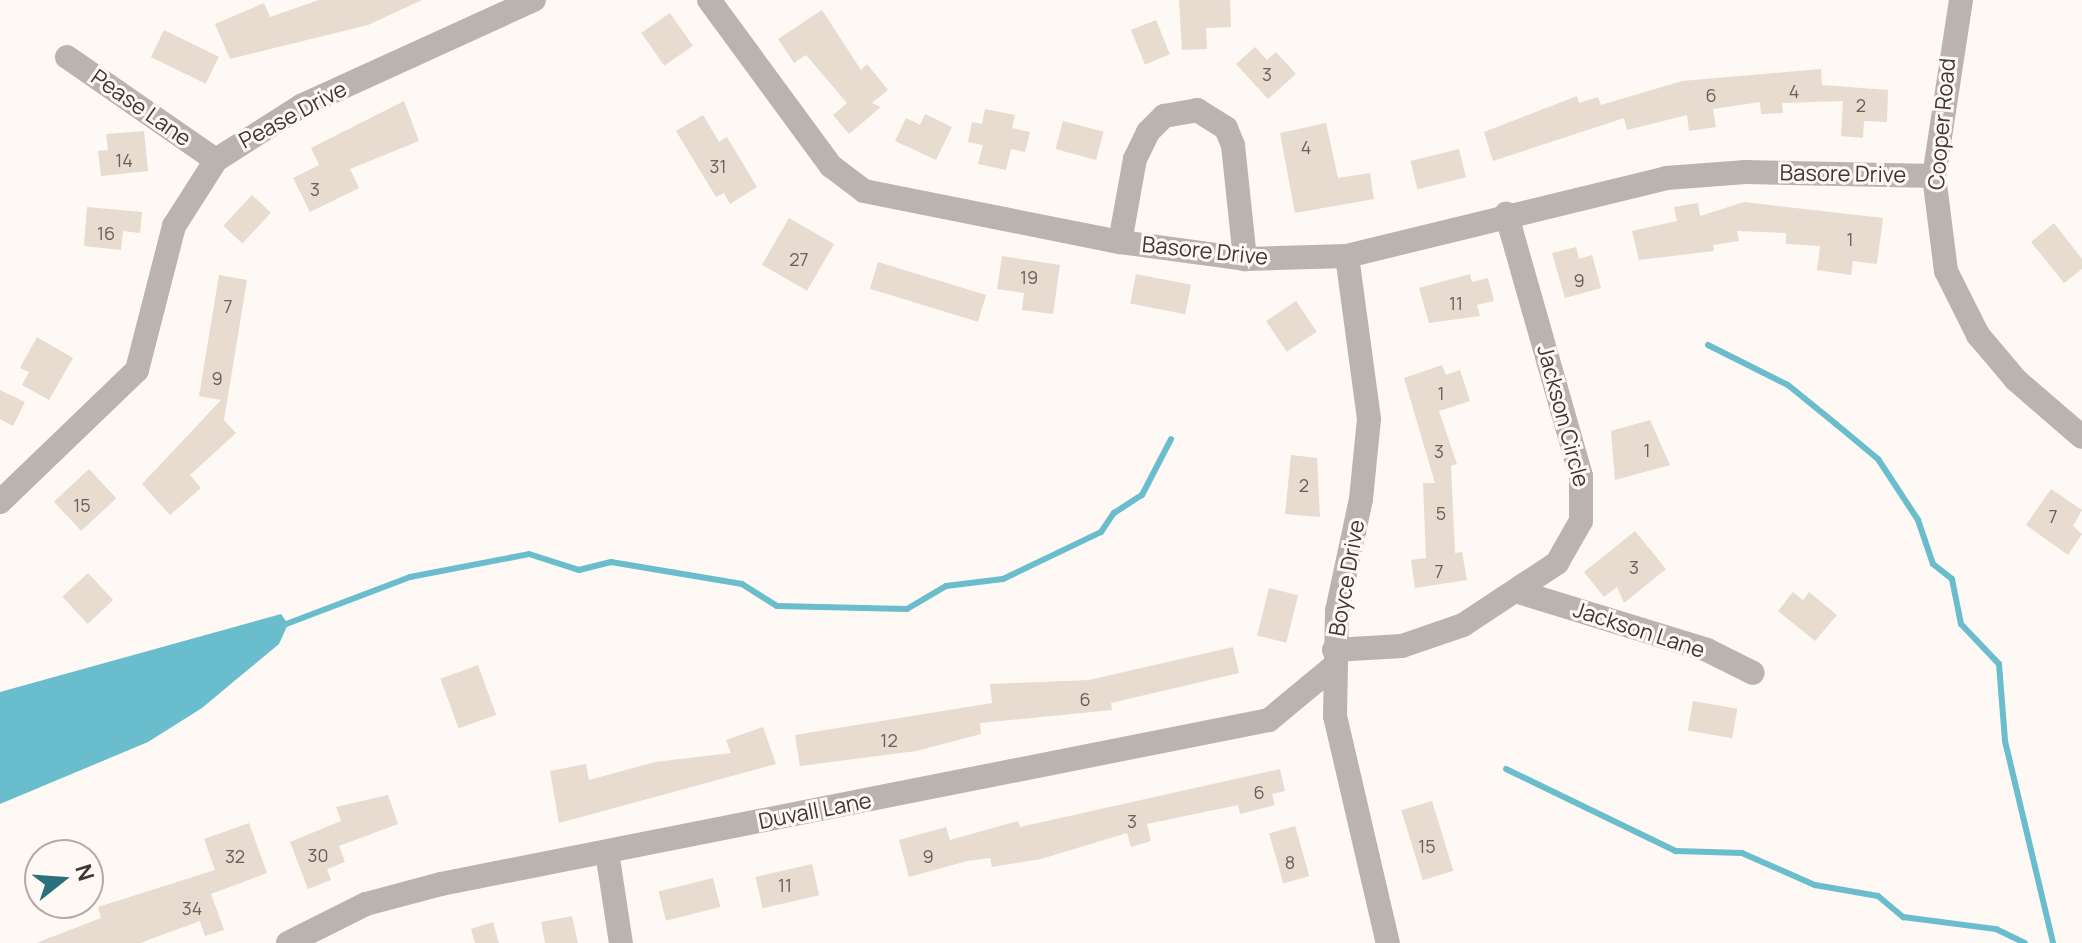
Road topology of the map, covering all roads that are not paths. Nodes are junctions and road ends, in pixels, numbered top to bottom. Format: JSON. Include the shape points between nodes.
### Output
{"nodes":[{"id":1,"x":534,"y":0,"type":"edge"},
{"id":2,"x":709,"y":0,"type":"edge"},
{"id":3,"x":1961,"y":0,"type":"edge"},
{"id":4,"x":67,"y":57,"type":"dead end"},
{"id":5,"x":216,"y":160,"type":"junction"},
{"id":6,"x":1934,"y":176,"type":"junction"},
{"id":7,"x":1506,"y":213,"type":"junction"},
{"id":8,"x":1120,"y":242,"type":"junction"},
{"id":9,"x":1347,"y":256,"type":"junction"},
{"id":10,"x":1245,"y":259,"type":"junction"},
{"id":11,"x":2082,"y":437,"type":"edge"},
{"id":12,"x":0,"y":502,"type":"edge"},
{"id":13,"x":1522,"y":593,"type":"junction"},
{"id":14,"x":1333,"y":658,"type":"junction"},
{"id":15,"x":1753,"y":673,"type":"dead end"},
{"id":16,"x":607,"y":852,"type":"junction"},
{"id":17,"x":288,"y":943,"type":"edge"},
{"id":18,"x":621,"y":943,"type":"edge"},
{"id":19,"x":1388,"y":943,"type":"edge"}],
"edges":[{"from":1,"to":5,"type":"street","name":"Pease Drive","via":[[301,106]]},
{"from":2,"to":8,"type":"street","name":"Basore Drive","via":[[831,166],[864,191]]},
{"from":3,"to":6,"type":"street","name":"Cooper Road"},
{"from":4,"to":5,"type":"street","name":"Pease Lane"},
{"from":5,"to":12,"type":"street","name":"Pease Drive","via":[[174,226],[137,370]]},
{"from":6,"to":7,"type":"street","name":"Basore Drive","via":[[1746,172],[1666,178]]},
{"from":6,"to":11,"type":"street","name":"Cooper Road","via":[[1946,271],[1960,303],[2016,380]]},
{"from":7,"to":9,"type":"street","name":"Basore Drive"},
{"from":7,"to":13,"type":"street","name":"Jackson Circle","via":[[1586,498],[1573,541]]},
{"from":8,"to":10,"type":"street","name":"Basore Drive"},
{"from":8,"to":10,"type":"street","via":[[1135,159],[1148,132],[1164,116],[1197,110],[1226,128],[1233,145]]},
{"from":9,"to":10,"type":"street","name":"Basore Drive"},
{"from":9,"to":14,"type":"street","name":"Boyce Drive","via":[[1369,419]]},
{"from":13,"to":14,"type":"street","name":"Jackson Circle","via":[[1463,625],[1402,646]]},
{"from":13,"to":15,"type":"street","name":"Jackson Lane","via":[[1707,650]]},
{"from":14,"to":16,"type":"street","name":"Duvall Lane","via":[[1269,720]]},
{"from":14,"to":19,"type":"street","name":"Boyce Drive","via":[[1335,716]]},
{"from":16,"to":17,"type":"street","name":"Duvall Lane","via":[[366,904]]},
{"from":16,"to":18,"type":"street"}]}
